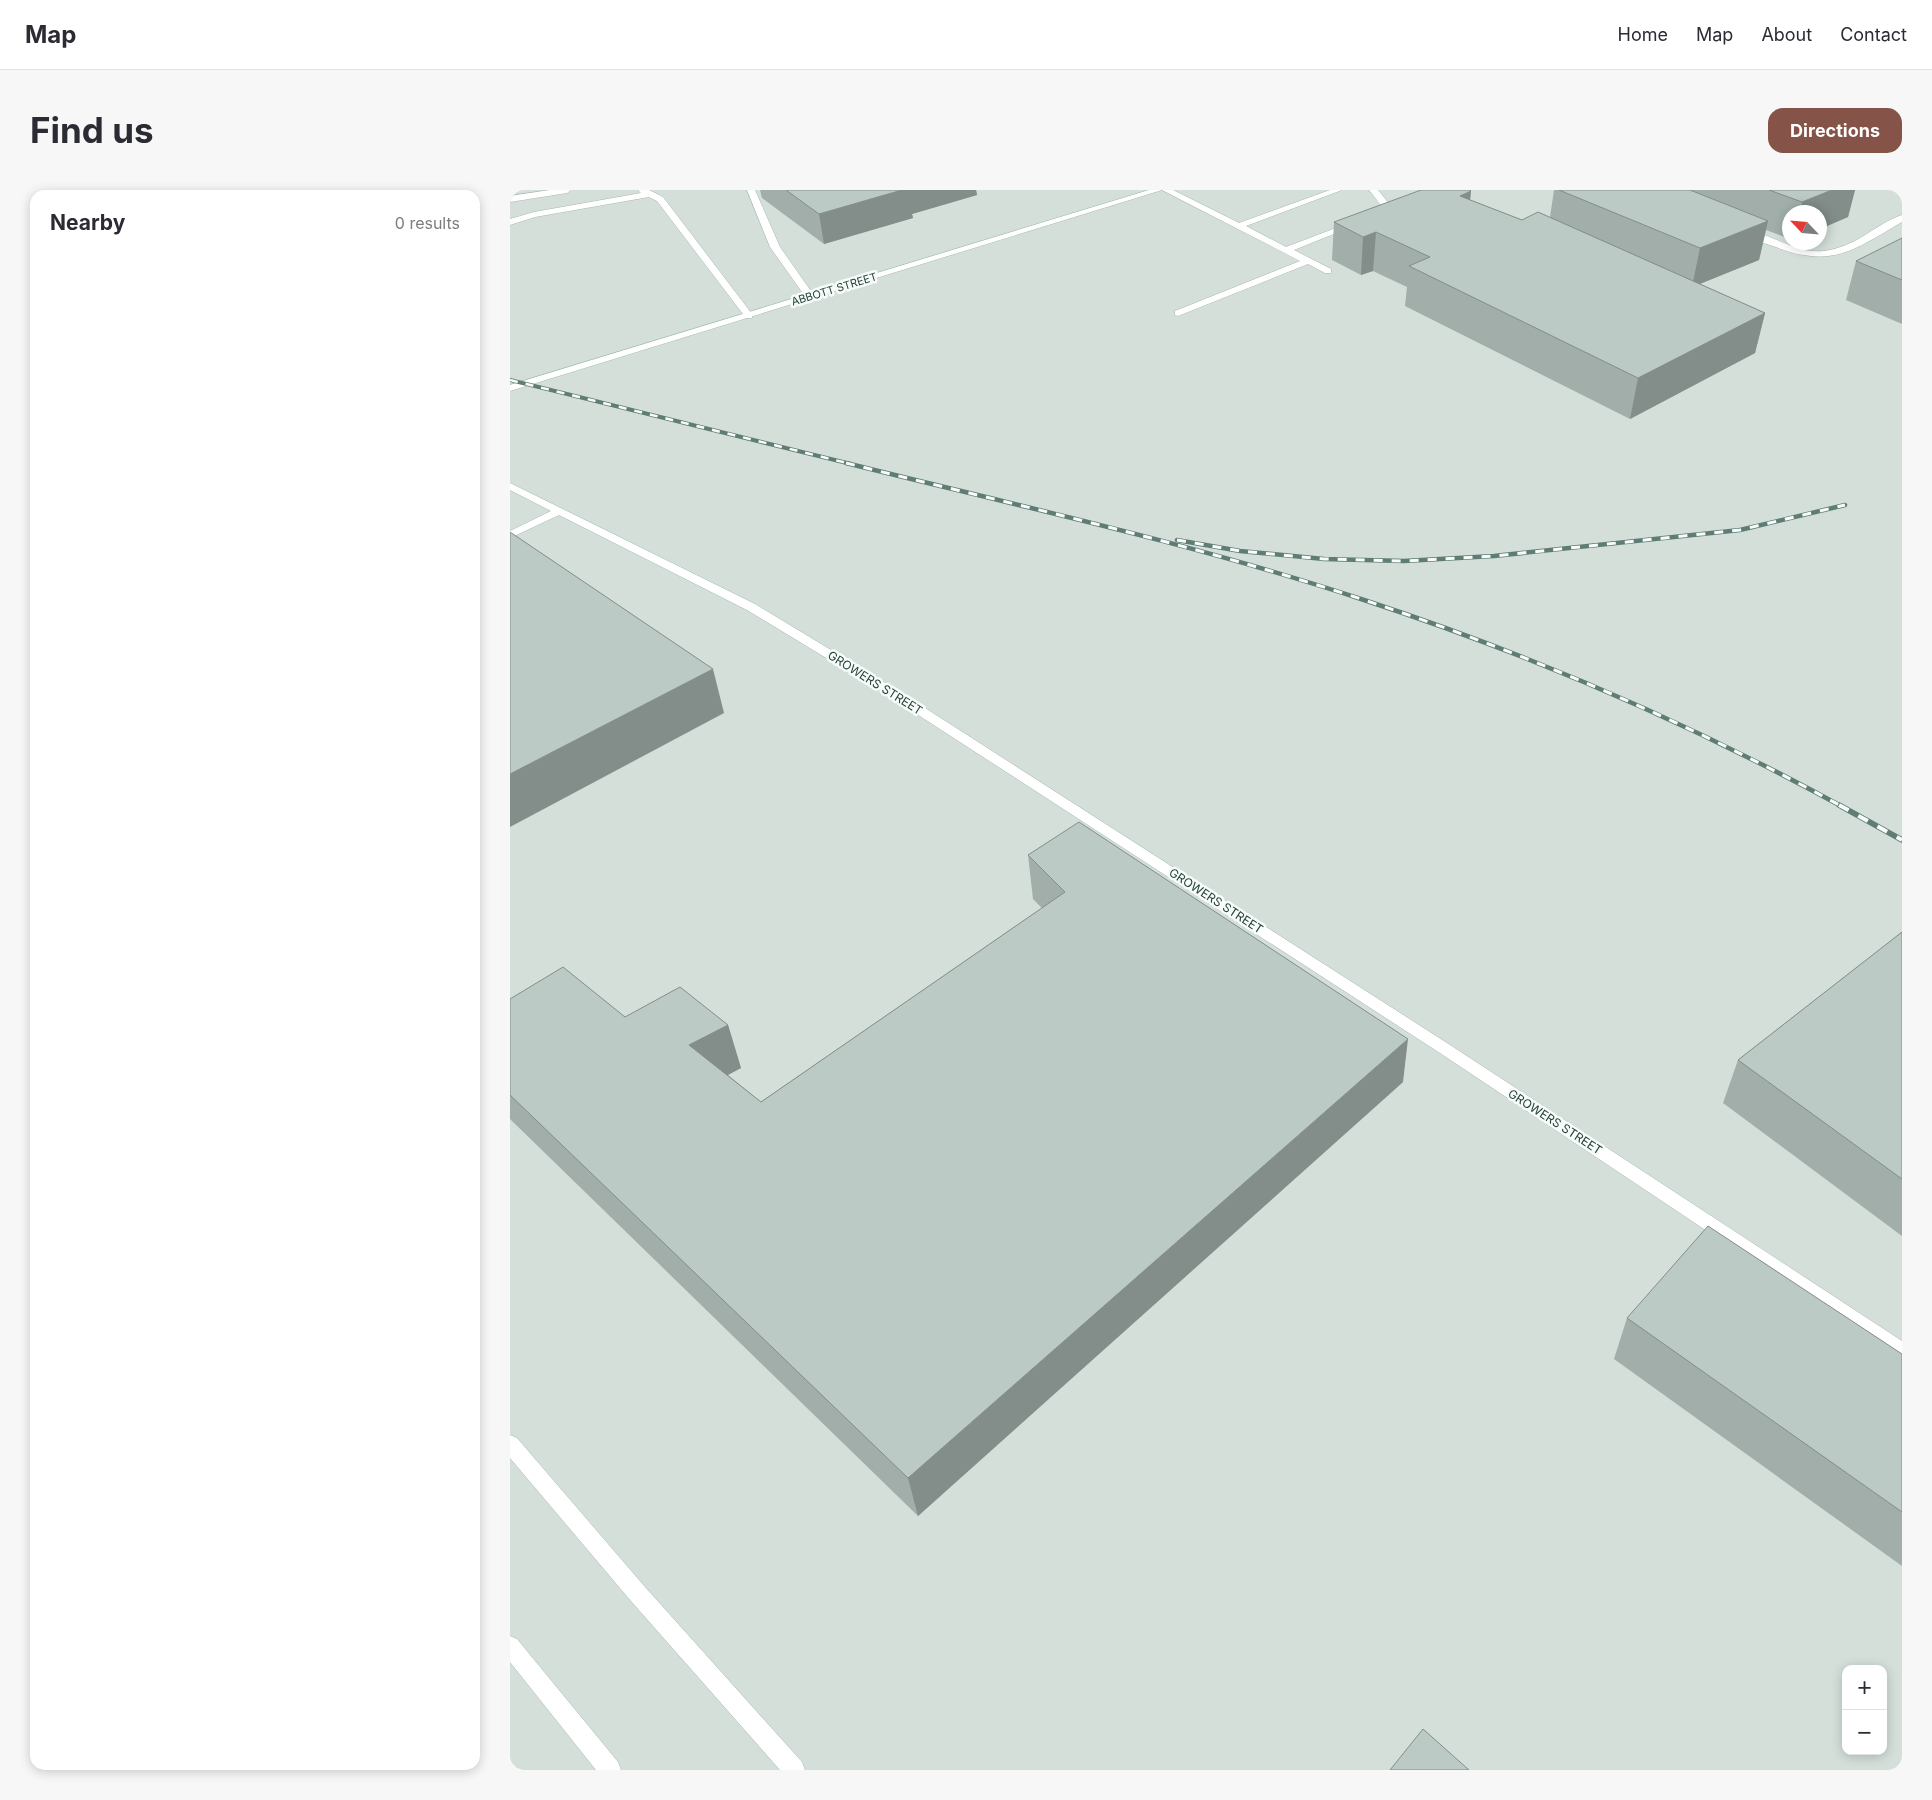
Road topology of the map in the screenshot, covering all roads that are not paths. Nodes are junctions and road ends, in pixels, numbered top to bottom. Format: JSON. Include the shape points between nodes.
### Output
{"nodes":[{"id":1,"x":567,"y":190,"type":"edge"},
{"id":2,"x":751,"y":190,"type":"edge"},
{"id":3,"x":1158,"y":190,"type":"edge"},
{"id":4,"x":1166,"y":190,"type":"edge"},
{"id":5,"x":1338,"y":190,"type":"edge"},
{"id":6,"x":1373,"y":190,"type":"edge"},
{"id":7,"x":646,"y":192,"type":"edge"},
{"id":8,"x":510,"y":199,"type":"edge"},
{"id":9,"x":1902,"y":218,"type":"edge"},
{"id":10,"x":510,"y":222,"type":"edge"},
{"id":11,"x":1238,"y":226,"type":"junction"},
{"id":12,"x":1738,"y":229,"type":"edge"},
{"id":13,"x":1286,"y":250,"type":"junction"},
{"id":14,"x":1308,"y":262,"type":"junction"},
{"id":15,"x":1328,"y":271,"type":"dead end"},
{"id":16,"x":810,"y":297,"type":"junction"},
{"id":17,"x":1178,"y":313,"type":"dead end"},
{"id":18,"x":749,"y":316,"type":"junction"},
{"id":19,"x":510,"y":388,"type":"edge"},
{"id":20,"x":510,"y":486,"type":"edge"},
{"id":21,"x":559,"y":511,"type":"junction"},
{"id":22,"x":510,"y":535,"type":"edge"},
{"id":23,"x":1902,"y":1351,"type":"edge"},
{"id":24,"x":510,"y":1444,"type":"edge"},
{"id":25,"x":510,"y":1646,"type":"edge"},
{"id":26,"x":610,"y":1770,"type":"edge"},
{"id":27,"x":794,"y":1770,"type":"edge"}],
"edges":[{"from":1,"to":8,"type":"street"},
{"from":2,"to":16,"type":"street","via":[[775,247]]},
{"from":3,"to":16,"type":"street","name":"ABBOTT STREET"},
{"from":4,"to":11,"type":"street"},
{"from":5,"to":11,"type":"street"},
{"from":6,"to":13,"type":"street","via":[[1386,205],[1380,215]]},
{"from":7,"to":10,"type":"street"},
{"from":7,"to":18,"type":"street","via":[[660,199]]},
{"from":9,"to":12,"type":"street","via":[[1843,249],[1824,255],[1782,247]]},
{"from":11,"to":13,"type":"street"},
{"from":13,"to":14,"type":"street"},
{"from":14,"to":15,"type":"street"},
{"from":14,"to":17,"type":"street"},
{"from":16,"to":18,"type":"street","name":"ABBOTT STREET"},
{"from":18,"to":19,"type":"street","name":"ABBOTT STREET"},
{"from":20,"to":21,"type":"street","name":"GROWERS STREET"},
{"from":21,"to":22,"type":"street"},
{"from":21,"to":23,"type":"street","name":"GROWERS STREET","via":[[750,607],[893,693],[1436,1044]]},
{"from":24,"to":27,"type":"street"},
{"from":25,"to":26,"type":"street"}]}
